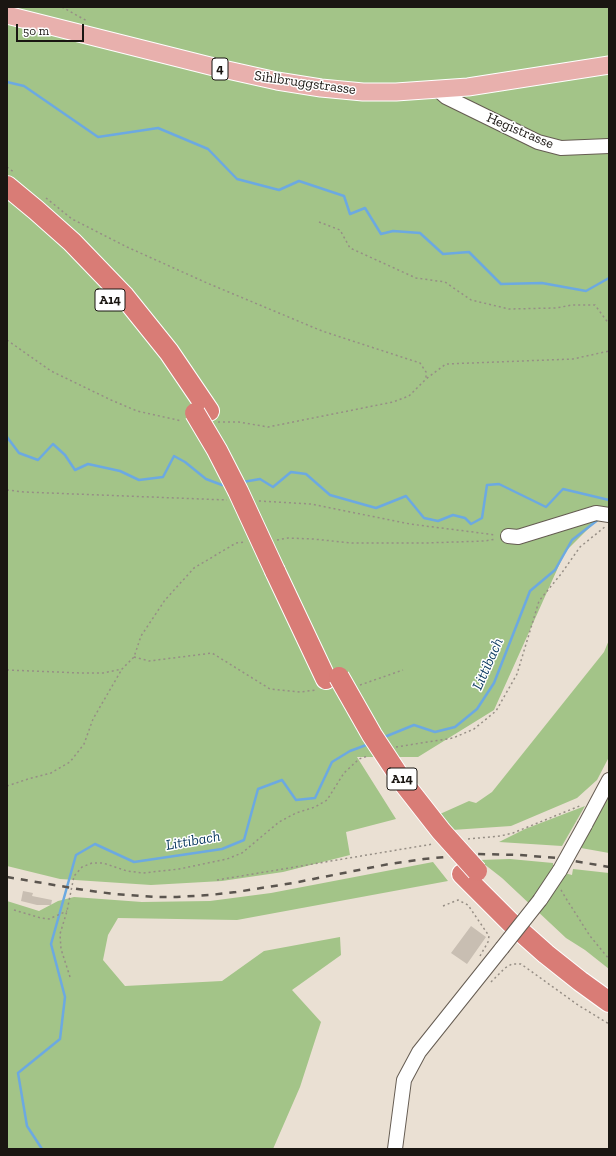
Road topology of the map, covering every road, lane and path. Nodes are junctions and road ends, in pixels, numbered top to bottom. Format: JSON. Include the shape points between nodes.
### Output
{"nodes":[{"id":1,"x":7,"y":15,"type":"edge"},
{"id":2,"x":609,"y":65,"type":"edge"},
{"id":3,"x":438,"y":90,"type":"junction"},
{"id":4,"x":609,"y":146,"type":"edge"},
{"id":5,"x":7,"y":167,"type":"edge"},
{"id":6,"x":13,"y":181,"type":"edge"},
{"id":7,"x":43,"y":196,"type":"dead end"},
{"id":8,"x":7,"y":203,"type":"edge"},
{"id":9,"x":319,"y":222,"type":"dead end"},
{"id":10,"x":609,"y":324,"type":"edge"},
{"id":11,"x":7,"y":340,"type":"edge"},
{"id":12,"x":609,"y":351,"type":"edge"},
{"id":13,"x":426,"y":379,"type":"junction"},
{"id":14,"x":201,"y":417,"type":"junction"},
{"id":15,"x":602,"y":514,"type":"edge"},
{"id":16,"x":609,"y":524,"type":"edge"},
{"id":17,"x":508,"y":536,"type":"joint"},
{"id":18,"x":274,"y":540,"type":"dead end"},
{"id":19,"x":251,"y":542,"type":"dead end"},
{"id":20,"x":134,"y":657,"type":"junction"},
{"id":21,"x":122,"y":669,"type":"junction"},
{"id":22,"x":7,"y":670,"type":"edge"},
{"id":23,"x":403,"y":670,"type":"dead end"},
{"id":24,"x":329,"y":682,"type":"junction"},
{"id":25,"x":358,"y":686,"type":"dead end"},
{"id":26,"x":396,"y":747,"type":"dead end"},
{"id":27,"x":374,"y":755,"type":"dead end"},
{"id":28,"x":609,"y":780,"type":"edge"},
{"id":29,"x":7,"y":786,"type":"edge"},
{"id":30,"x":584,"y":804,"type":"dead end"},
{"id":31,"x":466,"y":839,"type":"dead end"},
{"id":32,"x":437,"y":843,"type":"dead end"},
{"id":33,"x":470,"y":873,"type":"junction"},
{"id":34,"x":217,"y":880,"type":"dead end"},
{"id":35,"x":566,"y":900,"type":"dead end"},
{"id":36,"x":443,"y":906,"type":"dead end"},
{"id":37,"x":14,"y":910,"type":"dead end"},
{"id":38,"x":67,"y":911,"type":"junction"},
{"id":39,"x":609,"y":959,"type":"edge"},
{"id":40,"x":477,"y":961,"type":"dead end"},
{"id":41,"x":70,"y":977,"type":"dead end"},
{"id":42,"x":490,"y":982,"type":"dead end"},
{"id":43,"x":609,"y":986,"type":"edge"},
{"id":44,"x":609,"y":1002,"type":"edge"},
{"id":45,"x":609,"y":1024,"type":"edge"},
{"id":46,"x":395,"y":1149,"type":"edge"}],
"edges":[{"from":1,"to":3,"type":"main road","name":"Sihlbruggstrasse","number":"4","via":[[276,81],[363,92]]},
{"from":2,"to":3,"type":"main road","name":"Sihlbruggstrasse","number":"4","via":[[468,88]]},
{"from":3,"to":4,"type":"street","name":"Hegistrasse","via":[[446,97],[538,142],[561,148]]},
{"from":5,"to":6,"type":"path"},
{"from":6,"to":14,"type":"highway","number":"A14","via":[[36,210],[72,242],[124,296],[169,352]]},
{"from":7,"to":13,"type":"path","via":[[72,220],[199,279],[322,331],[420,363],[426,372]]},
{"from":8,"to":14,"type":"highway","number":"A14","via":[[71,259],[112,302],[156,355]]},
{"from":9,"to":10,"type":"path","via":[[340,230],[350,248],[416,278],[445,282],[471,300],[509,310],[595,305]]},
{"from":11,"to":14,"type":"path","via":[[51,371],[137,411]]},
{"from":12,"to":13,"type":"path","via":[[573,359],[446,364]]},
{"from":13,"to":14,"type":"path","via":[[409,396],[393,402],[268,427]]},
{"from":14,"to":24,"type":"highway","number":"A14","via":[[244,475],[282,570],[299,623]]},
{"from":15,"to":17,"type":"street","via":[[518,537]]},
{"from":16,"to":26,"type":"path","via":[[580,547],[539,601],[517,674],[496,711],[474,729],[452,738]]},
{"from":17,"to":18,"type":"path","via":[[485,541],[426,543],[352,543],[288,538]]},
{"from":19,"to":20,"type":"path","via":[[236,543],[194,568],[165,600],[141,636]]},
{"from":20,"to":21,"type":"path"},
{"from":20,"to":24,"type":"path","via":[[149,661],[212,653],[270,689],[300,692]]},
{"from":21,"to":22,"type":"path","via":[[104,673]]},
{"from":21,"to":29,"type":"path","via":[[93,719],[84,744],[70,762],[51,773]]},
{"from":23,"to":25,"type":"path"},
{"from":24,"to":33,"type":"highway","number":"A14","via":[[352,728],[378,768],[426,833]]},
{"from":27,"to":38,"type":"path","via":[[359,759],[344,773],[327,800],[280,822],[242,853],[227,859],[143,873],[103,863],[92,863],[82,867],[74,876]]},
{"from":28,"to":46,"type":"street","bridge":true,"via":[[560,870],[540,900],[419,1052],[404,1080]]},
{"from":30,"to":31,"type":"path","via":[[513,833]]},
{"from":32,"to":34,"type":"path"},
{"from":33,"to":43,"type":"highway","number":"A14"},
{"from":33,"to":44,"type":"highway","number":"A14","via":[[510,922],[546,954]]},
{"from":35,"to":39,"type":"path"},
{"from":36,"to":40,"type":"path","via":[[458,900],[468,905],[489,936]]},
{"from":37,"to":38,"type":"path","via":[[50,919]]},
{"from":38,"to":41,"type":"path","via":[[60,934],[61,949]]},
{"from":42,"to":45,"type":"path","via":[[505,968],[512,964],[521,964]]}]}
